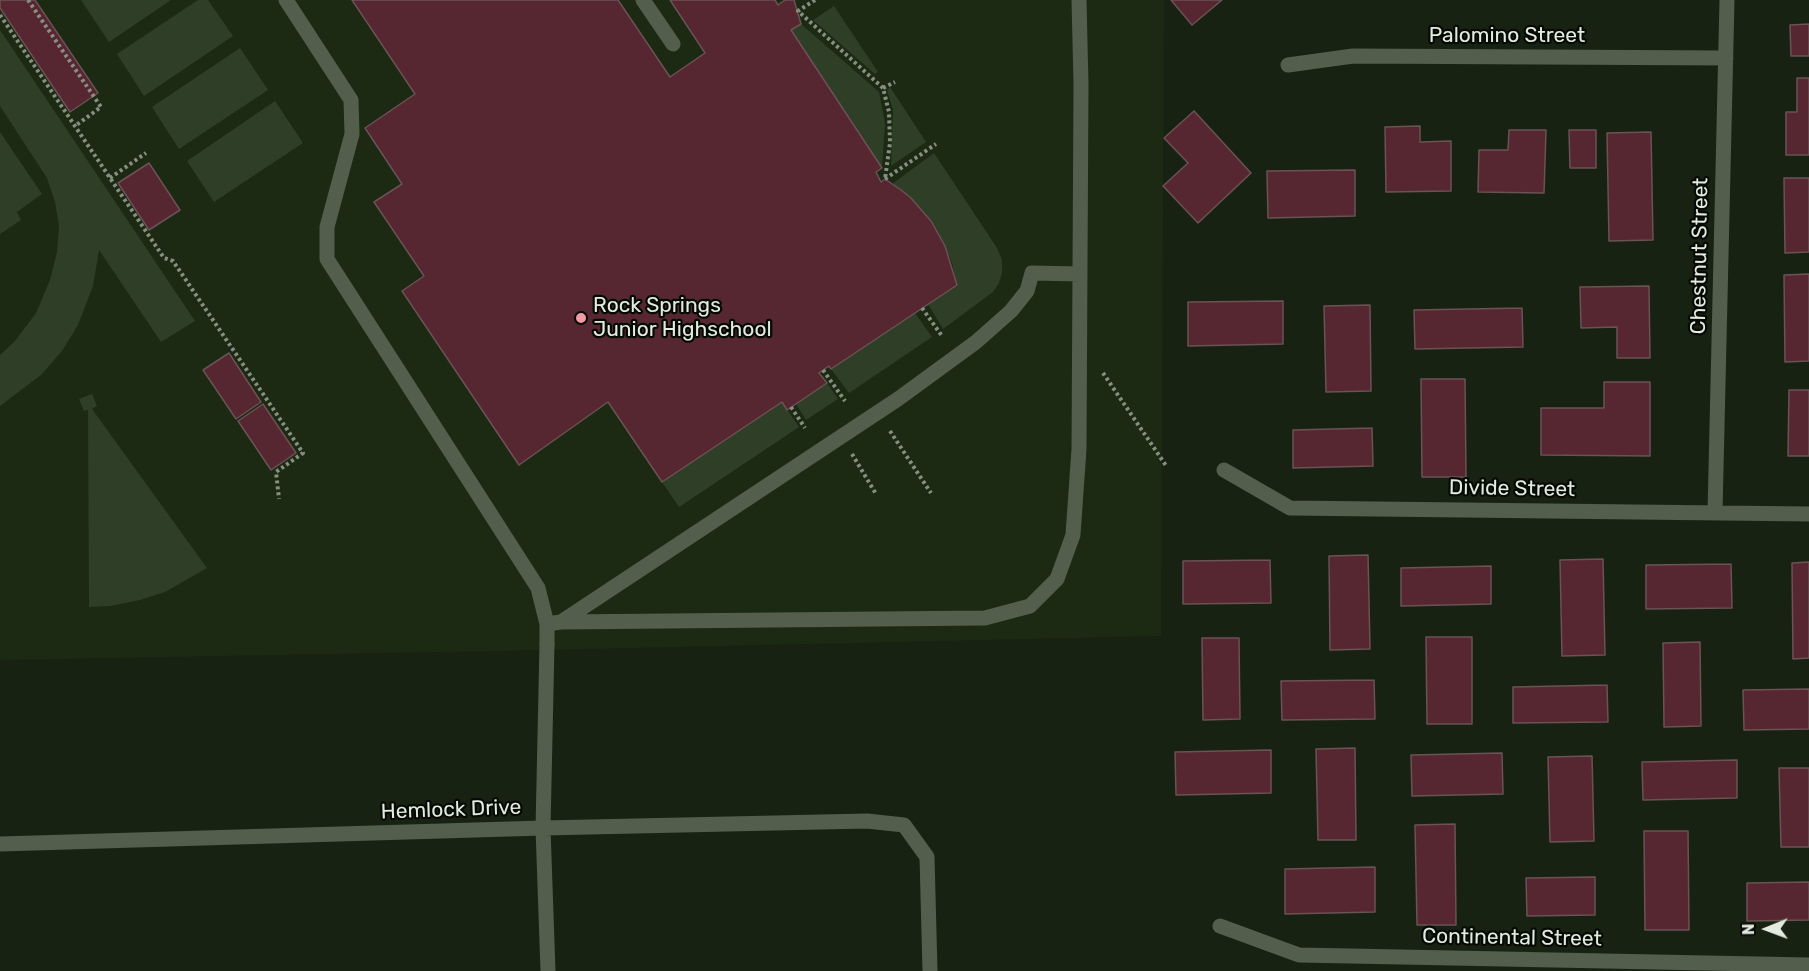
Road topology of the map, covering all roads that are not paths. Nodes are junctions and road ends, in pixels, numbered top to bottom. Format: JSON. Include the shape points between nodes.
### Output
{"nodes":[{"id":1,"x":286,"y":0,"type":"edge"},
{"id":2,"x":643,"y":0,"type":"edge"},
{"id":3,"x":1079,"y":0,"type":"edge"},
{"id":4,"x":1727,"y":0,"type":"edge"},
{"id":5,"x":673,"y":44,"type":"dead end"},
{"id":6,"x":1726,"y":58,"type":"junction"},
{"id":7,"x":1288,"y":65,"type":"dead end"},
{"id":8,"x":1080,"y":274,"type":"junction"},
{"id":9,"x":1224,"y":470,"type":"dead end"},
{"id":10,"x":1715,"y":512,"type":"junction"},
{"id":11,"x":1809,"y":514,"type":"edge"},
{"id":12,"x":554,"y":623,"type":"junction"},
{"id":13,"x":543,"y":828,"type":"junction"},
{"id":14,"x":0,"y":844,"type":"edge"},
{"id":15,"x":1220,"y":926,"type":"dead end"},
{"id":16,"x":1809,"y":965,"type":"edge"},
{"id":17,"x":548,"y":971,"type":"edge"},
{"id":18,"x":930,"y":971,"type":"edge"}],
"edges":[{"from":1,"to":12,"type":"street","via":[[351,100],[352,134],[327,227],[327,259],[538,588]]},
{"from":2,"to":5,"type":"street"},
{"from":3,"to":8,"type":"street"},
{"from":4,"to":6,"type":"street","name":"Chestnut Street"},
{"from":6,"to":7,"type":"street","name":"Palomino Street","via":[[1353,56]]},
{"from":6,"to":10,"type":"street","name":"Chestnut Street"},
{"from":8,"to":12,"type":"street","via":[[1032,273],[1022,298],[976,342],[898,399]]},
{"from":8,"to":12,"type":"street","via":[[1079,449],[1073,535],[1057,579],[1030,606],[985,618]]},
{"from":9,"to":10,"type":"street","name":"Divide Street","via":[[1290,508]]},
{"from":10,"to":11,"type":"street","name":"Divide Street"},
{"from":12,"to":13,"type":"street","via":[[547,644]]},
{"from":13,"to":14,"type":"street","name":"Hemlock Drive"},
{"from":13,"to":17,"type":"street"},
{"from":13,"to":18,"type":"street","name":"Hemlock Drive","via":[[867,821],[903,825],[927,857]]},
{"from":15,"to":16,"type":"street","name":"Continental Street","via":[[1299,955]]}]}
